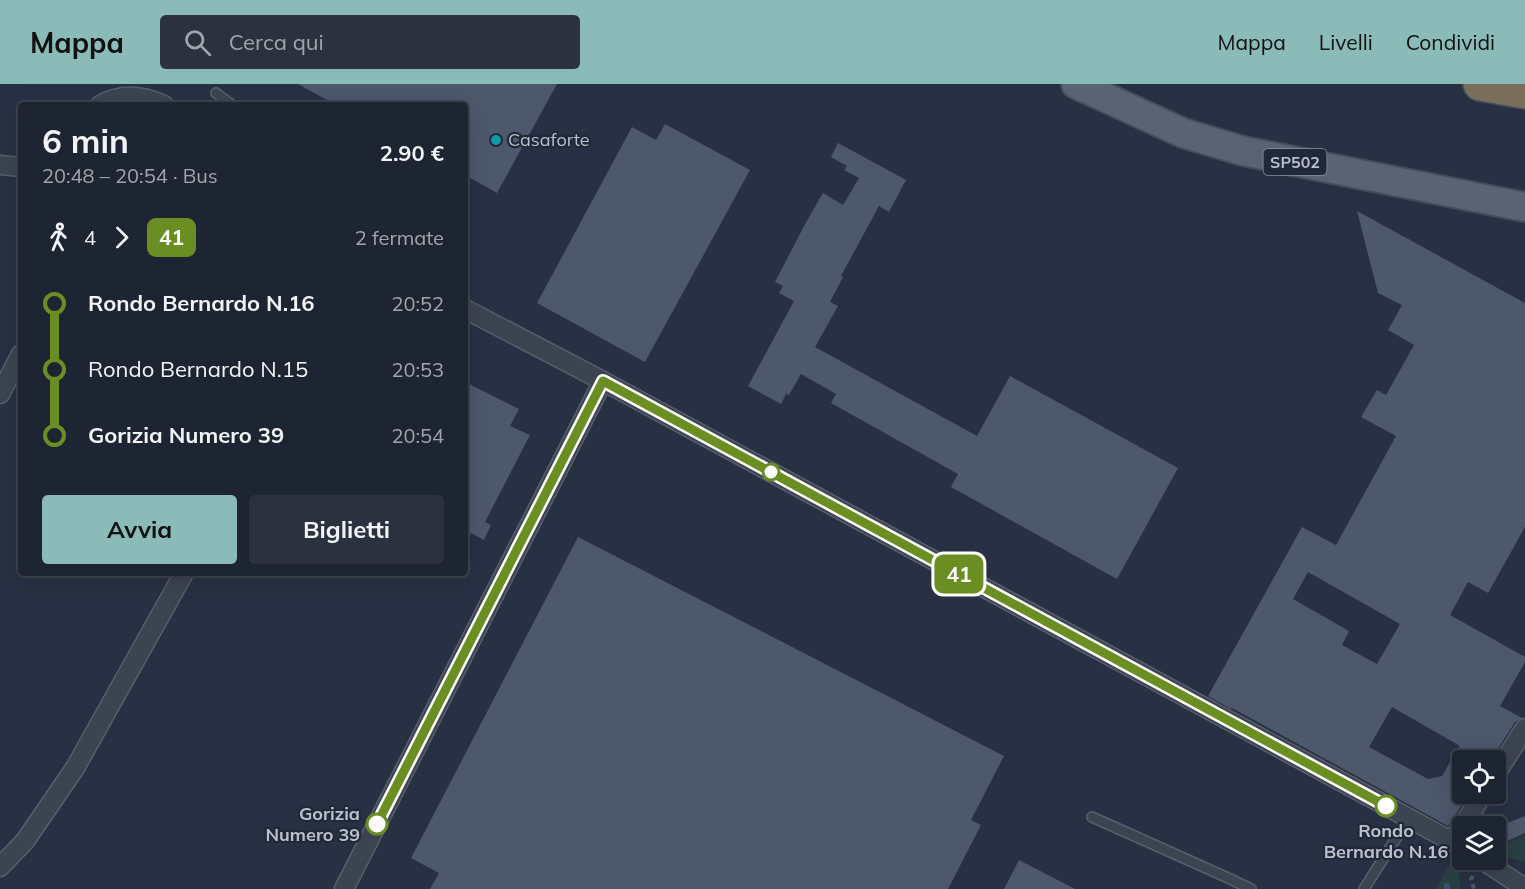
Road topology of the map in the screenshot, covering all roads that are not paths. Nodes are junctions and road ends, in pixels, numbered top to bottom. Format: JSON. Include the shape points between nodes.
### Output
{"nodes":[{"id":1,"x":143,"y":84,"type":"edge"},
{"id":2,"x":1076,"y":84,"type":"edge"},
{"id":3,"x":1480,"y":84,"type":"edge"},
{"id":4,"x":1525,"y":92,"type":"edge"},
{"id":5,"x":216,"y":93,"type":"dead end"},
{"id":6,"x":106,"y":102,"type":"edge"},
{"id":7,"x":158,"y":102,"type":"edge"},
{"id":8,"x":228,"y":102,"type":"edge"},
{"id":9,"x":0,"y":165,"type":"edge"},
{"id":10,"x":18,"y":167,"type":"edge"},
{"id":11,"x":1525,"y":207,"type":"edge"},
{"id":12,"x":468,"y":311,"type":"edge"},
{"id":13,"x":18,"y":360,"type":"edge"},
{"id":14,"x":603,"y":381,"type":"junction"},
{"id":15,"x":0,"y":394,"type":"edge"},
{"id":16,"x":182,"y":576,"type":"edge"},
{"id":17,"x":1525,"y":728,"type":"edge"},
{"id":18,"x":1506,"y":758,"type":"edge"},
{"id":19,"x":1092,"y":817,"type":"dead end"},
{"id":20,"x":1409,"y":818,"type":"junction"},
{"id":21,"x":1452,"y":841,"type":"edge"},
{"id":22,"x":0,"y":867,"type":"edge"},
{"id":23,"x":1497,"y":870,"type":"edge"},
{"id":24,"x":1525,"y":888,"type":"edge"},
{"id":25,"x":344,"y":889,"type":"edge"},
{"id":26,"x":1251,"y":889,"type":"edge"},
{"id":27,"x":1364,"y":889,"type":"edge"}],
"edges":[{"from":1,"to":7,"type":"street"},
{"from":2,"to":11,"type":"main road","number":"SP502","via":[[1183,133],[1243,152]]},
{"from":3,"to":4,"type":"highway"},
{"from":5,"to":8,"type":"lane"},
{"from":6,"to":7,"type":"street","via":[[128,96]]},
{"from":9,"to":10,"type":"street"},
{"from":12,"to":14,"type":"street"},
{"from":13,"to":15,"type":"street"},
{"from":14,"to":20,"type":"street"},
{"from":14,"to":25,"type":"street"},
{"from":16,"to":22,"type":"street","via":[[75,768],[25,841]]},
{"from":17,"to":18,"type":"street"},
{"from":19,"to":26,"type":"lane"},
{"from":20,"to":21,"type":"street"},
{"from":20,"to":27,"type":"lane"},
{"from":23,"to":24,"type":"street"}]}
